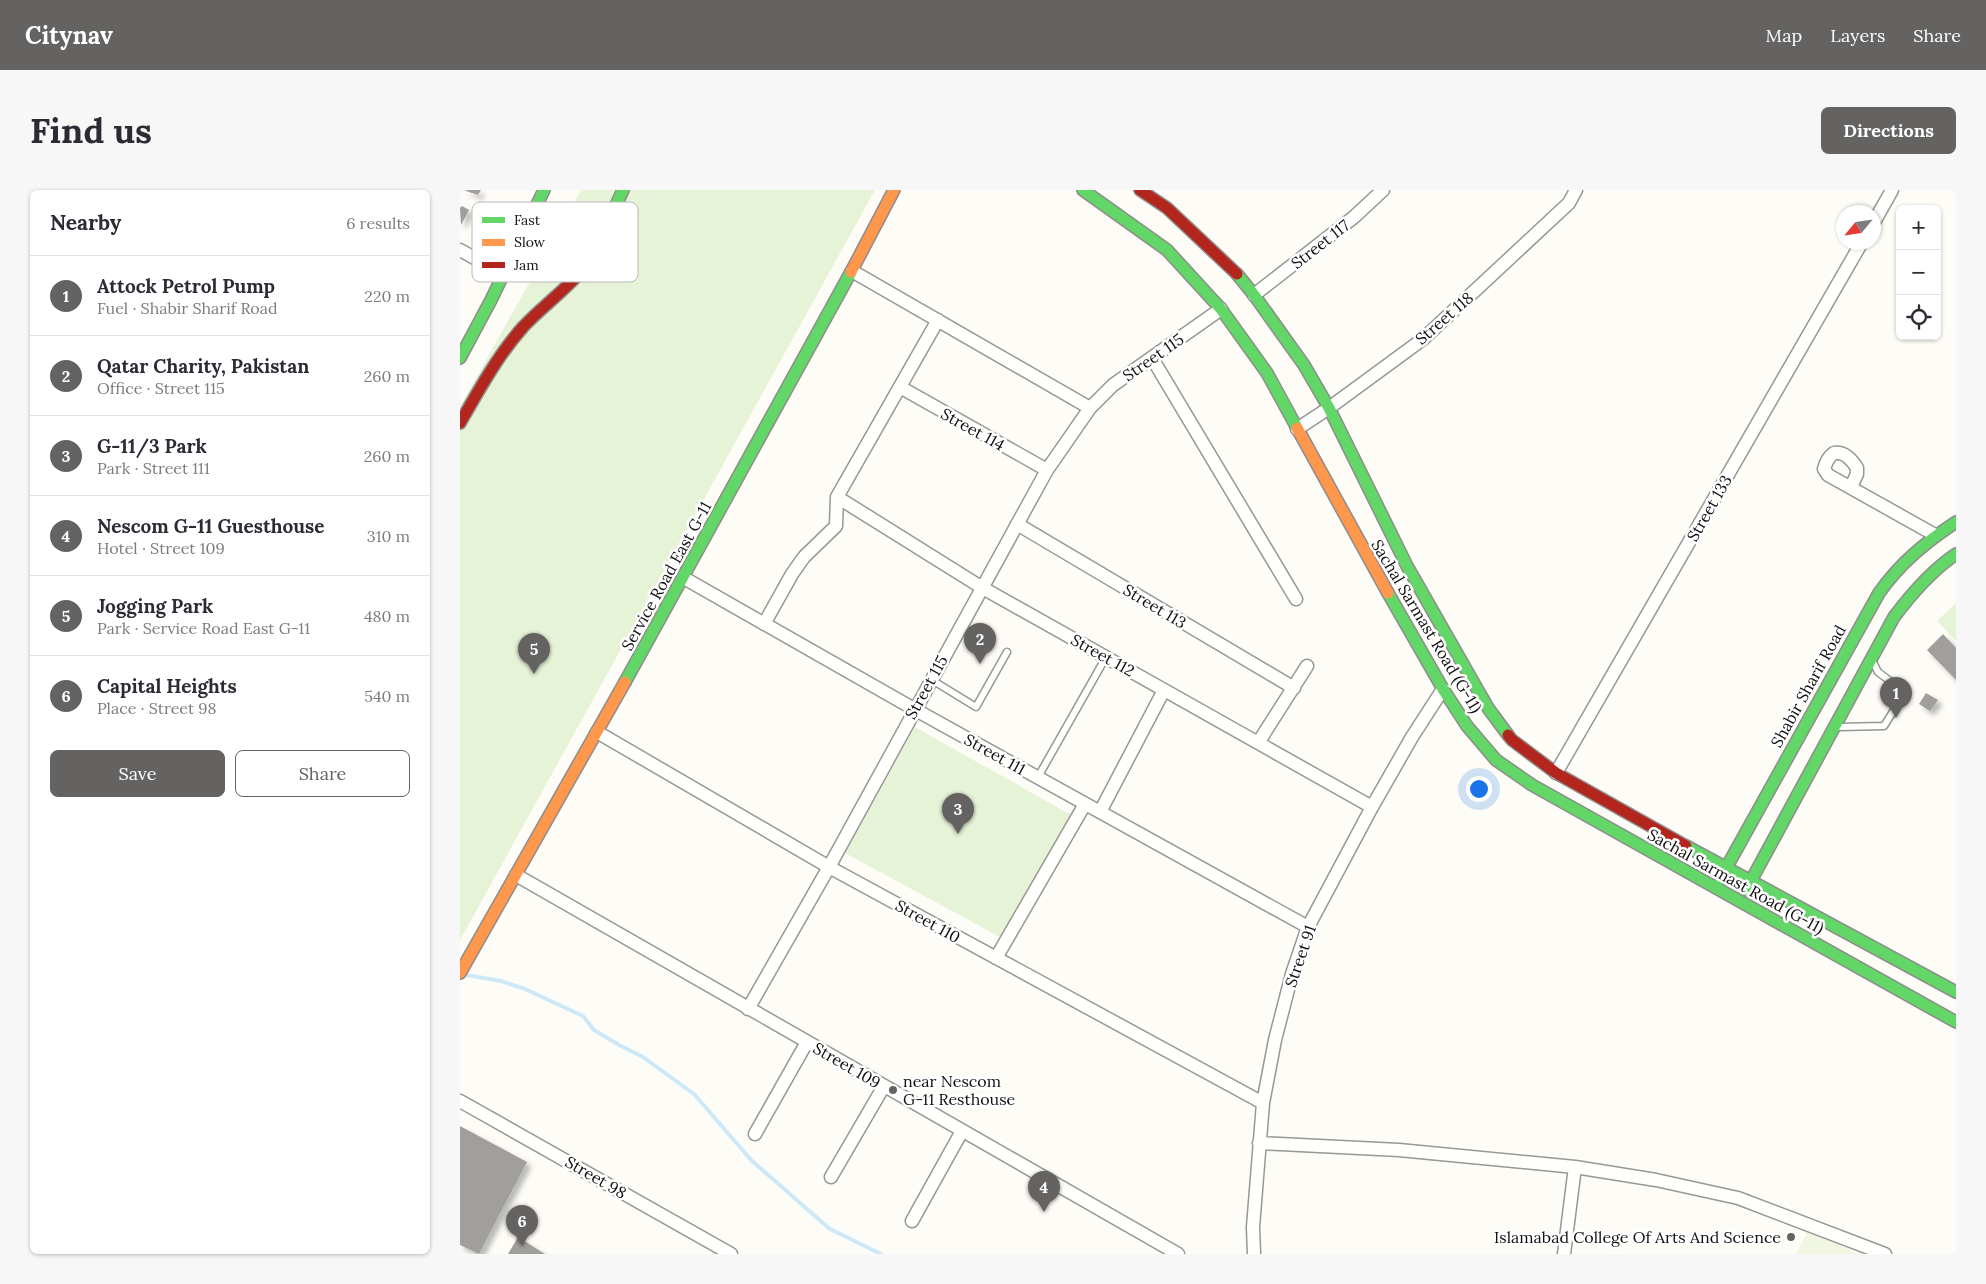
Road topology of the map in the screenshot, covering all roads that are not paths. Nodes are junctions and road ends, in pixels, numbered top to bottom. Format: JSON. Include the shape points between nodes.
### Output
{"nodes":[{"id":1,"x":544,"y":190,"type":"edge"},
{"id":2,"x":623,"y":190,"type":"edge"},
{"id":3,"x":894,"y":190,"type":"edge"},
{"id":4,"x":1083,"y":190,"type":"edge"},
{"id":5,"x":1140,"y":190,"type":"edge"},
{"id":6,"x":1383,"y":190,"type":"edge"},
{"id":7,"x":1576,"y":190,"type":"edge"},
{"id":8,"x":1892,"y":190,"type":"edge"},
{"id":9,"x":538,"y":202,"type":"edge"},
{"id":10,"x":618,"y":202,"type":"edge"},
{"id":11,"x":1881,"y":210,"type":"edge"},
{"id":12,"x":460,"y":250,"type":"edge"},
{"id":13,"x":1857,"y":250,"type":"edge"},
{"id":14,"x":472,"y":257,"type":"edge"},
{"id":15,"x":852,"y":271,"type":"junction"},
{"id":16,"x":500,"y":282,"type":"edge"},
{"id":17,"x":570,"y":282,"type":"edge"},
{"id":18,"x":1254,"y":296,"type":"junction"},
{"id":19,"x":1220,"y":309,"type":"junction"},
{"id":20,"x":938,"y":320,"type":"junction"},
{"id":21,"x":460,"y":358,"type":"edge"},
{"id":22,"x":1152,"y":358,"type":"junction"},
{"id":23,"x":900,"y":387,"type":"junction"},
{"id":24,"x":1090,"y":408,"type":"junction"},
{"id":25,"x":1329,"y":408,"type":"junction"},
{"id":26,"x":460,"y":423,"type":"edge"},
{"id":27,"x":1297,"y":429,"type":"junction"},
{"id":28,"x":1047,"y":470,"type":"junction"},
{"id":29,"x":1850,"y":487,"type":"dead end"},
{"id":30,"x":838,"y":497,"type":"junction"},
{"id":31,"x":1956,"y":522,"type":"edge"},
{"id":32,"x":1017,"y":524,"type":"junction"},
{"id":33,"x":1936,"y":535,"type":"junction"},
{"id":34,"x":1951,"y":557,"type":"edge"},
{"id":35,"x":1956,"y":570,"type":"edge"},
{"id":36,"x":684,"y":578,"type":"junction"},
{"id":37,"x":981,"y":587,"type":"junction"},
{"id":38,"x":1296,"y":599,"type":"dead end"},
{"id":39,"x":764,"y":624,"type":"junction"},
{"id":40,"x":1007,"y":652,"type":"dead end"},
{"id":41,"x":1106,"y":657,"type":"junction"},
{"id":42,"x":1861,"y":658,"type":"junction"},
{"id":43,"x":1307,"y":666,"type":"dead end"},
{"id":44,"x":931,"y":679,"type":"junction"},
{"id":45,"x":1294,"y":688,"type":"junction"},
{"id":46,"x":1443,"y":688,"type":"junction"},
{"id":47,"x":1164,"y":690,"type":"junction"},
{"id":48,"x":914,"y":709,"type":"junction"},
{"id":49,"x":1835,"y":727,"type":"junction"},
{"id":50,"x":598,"y":732,"type":"junction"},
{"id":51,"x":1258,"y":743,"type":"junction"},
{"id":52,"x":1803,"y":757,"type":"junction"},
{"id":53,"x":1556,"y":773,"type":"junction"},
{"id":54,"x":1038,"y":777,"type":"junction"},
{"id":55,"x":1085,"y":804,"type":"junction"},
{"id":56,"x":1372,"y":807,"type":"junction"},
{"id":57,"x":1100,"y":812,"type":"junction"},
{"id":58,"x":829,"y":867,"type":"junction"},
{"id":59,"x":1726,"y":868,"type":"junction"},
{"id":60,"x":516,"y":875,"type":"junction"},
{"id":61,"x":1751,"y":881,"type":"junction"},
{"id":62,"x":1715,"y":888,"type":"junction"},
{"id":63,"x":1740,"y":901,"type":"junction"},
{"id":64,"x":1308,"y":927,"type":"junction"},
{"id":65,"x":996,"y":958,"type":"junction"},
{"id":66,"x":460,"y":974,"type":"edge"},
{"id":67,"x":1956,"y":992,"type":"edge"},
{"id":68,"x":748,"y":1009,"type":"junction"},
{"id":69,"x":1956,"y":1022,"type":"edge"},
{"id":70,"x":806,"y":1042,"type":"junction"},
{"id":71,"x":884,"y":1086,"type":"junction"},
{"id":72,"x":460,"y":1100,"type":"edge"},
{"id":73,"x":1263,"y":1103,"type":"junction"},
{"id":74,"x":962,"y":1131,"type":"junction"},
{"id":75,"x":755,"y":1134,"type":"dead end"},
{"id":76,"x":1259,"y":1143,"type":"junction"},
{"id":77,"x":1575,"y":1167,"type":"junction"},
{"id":78,"x":831,"y":1176,"type":"dead end"},
{"id":79,"x":912,"y":1221,"type":"dead end"},
{"id":80,"x":731,"y":1254,"type":"edge"},
{"id":81,"x":1178,"y":1254,"type":"edge"},
{"id":82,"x":1254,"y":1254,"type":"edge"},
{"id":83,"x":1564,"y":1254,"type":"edge"},
{"id":84,"x":1886,"y":1254,"type":"edge"}],
"edges":[{"from":1,"to":9,"type":"main road"},
{"from":2,"to":10,"type":"main road"},
{"from":3,"to":15,"type":"main road","name":"Service Road East G-11"},
{"from":4,"to":19,"type":"main road","name":"Sachal Sarmast Road (G-11)","via":[[1166,250]]},
{"from":5,"to":18,"type":"main road","name":"Sachal Sarmast Road (G-11)","via":[[1168,208],[1230,266]]},
{"from":6,"to":18,"type":"street","name":"Street 117"},
{"from":7,"to":25,"type":"street","name":"Street 118","via":[[1569,204],[1423,339]]},
{"from":8,"to":11,"type":"street"},
{"from":12,"to":14,"type":"street"},
{"from":13,"to":53,"type":"street","name":"Street 133"},
{"from":15,"to":20,"type":"street"},
{"from":15,"to":36,"type":"main road","name":"Service Road East G-11"},
{"from":16,"to":21,"type":"main road"},
{"from":17,"to":26,"type":"main road","via":[[507,346]]},
{"from":18,"to":25,"type":"main road","name":"Sachal Sarmast Road (G-11)","via":[[1304,365]]},
{"from":19,"to":22,"type":"street","name":"Street 115"},
{"from":19,"to":27,"type":"main road","name":"Sachal Sarmast Road (G-11)","via":[[1267,373]]},
{"from":20,"to":23,"type":"street"},
{"from":20,"to":24,"type":"street"},
{"from":22,"to":24,"type":"street","name":"Street 115","via":[[1113,385]]},
{"from":22,"to":38,"type":"street"},
{"from":23,"to":28,"type":"street","name":"Street 114"},
{"from":23,"to":30,"type":"street"},
{"from":24,"to":28,"type":"street","name":"Street 115"},
{"from":25,"to":27,"type":"street","name":"Street 118"},
{"from":25,"to":53,"type":"main road","name":"Sachal Sarmast Road (G-11)","via":[[1407,566],[1488,708],[1512,740]]},
{"from":27,"to":46,"type":"main road","name":"Sachal Sarmast Road (G-11)"},
{"from":28,"to":32,"type":"street","name":"Street 115"},
{"from":29,"to":33,"type":"street"},
{"from":30,"to":37,"type":"street","name":"Street 112"},
{"from":30,"to":39,"type":"street","via":[[836,526],[804,557]]},
{"from":31,"to":33,"type":"main road","name":"Shabir Sharif Road"},
{"from":32,"to":37,"type":"street","name":"Street 115"},
{"from":32,"to":45,"type":"street","name":"Street 113"},
{"from":33,"to":42,"type":"main road","name":"Shabir Sharif Road","via":[[1904,560],[1890,576],[1863,620]]},
{"from":34,"to":35,"type":"street"},
{"from":34,"to":42,"type":"main road","name":"Shabir Sharif Road","via":[[1908,598]]},
{"from":36,"to":39,"type":"street","name":"Street 111"},
{"from":36,"to":50,"type":"main road","name":"Service Road East G-11"},
{"from":37,"to":41,"type":"street","name":"Street 112"},
{"from":37,"to":44,"type":"street","name":"Street 115"},
{"from":39,"to":48,"type":"street","name":"Street 111"},
{"from":40,"to":44,"type":"lane","via":[[976,707]]},
{"from":41,"to":47,"type":"street","name":"Street 112"},
{"from":41,"to":54,"type":"lane"},
{"from":42,"to":49,"type":"main road","name":"Shabir Sharif Road"},
{"from":42,"to":49,"type":"lane","via":[[1898,687],[1899,702],[1884,726]]},
{"from":42,"to":52,"type":"main road","name":"Shabir Sharif Road"},
{"from":43,"to":45,"type":"street"},
{"from":44,"to":48,"type":"street","name":"Street 115"},
{"from":45,"to":51,"type":"street"},
{"from":46,"to":56,"type":"street","name":"Street 91"},
{"from":46,"to":62,"type":"main road","name":"Sachal Sarmast Road (G-11)","via":[[1467,726],[1496,760],[1532,785]]},
{"from":47,"to":51,"type":"street","name":"Street 112"},
{"from":47,"to":57,"type":"street"},
{"from":48,"to":54,"type":"street","name":"Street 111"},
{"from":48,"to":58,"type":"street","name":"Street 115"},
{"from":49,"to":52,"type":"main road","name":"Shabir Sharif Road"},
{"from":50,"to":58,"type":"street","name":"Street 110"},
{"from":50,"to":60,"type":"main road","name":"Service Road East G-11"},
{"from":51,"to":56,"type":"street","name":"Street 112"},
{"from":52,"to":59,"type":"main road","name":"Shabir Sharif Road"},
{"from":52,"to":61,"type":"main road","name":"Shabir Sharif Road"},
{"from":53,"to":59,"type":"main road","name":"Sachal Sarmast Road (G-11)"},
{"from":54,"to":55,"type":"street","name":"Street 111"},
{"from":55,"to":57,"type":"street","name":"Street 111"},
{"from":55,"to":65,"type":"street"},
{"from":56,"to":64,"type":"street","name":"Street 91"},
{"from":57,"to":64,"type":"street","name":"Street 111"},
{"from":58,"to":65,"type":"street","name":"Street 110"},
{"from":58,"to":68,"type":"street","name":"Street 115"},
{"from":59,"to":61,"type":"main road","name":"Sachal Sarmast Road (G-11)"},
{"from":59,"to":62,"type":"main road","name":"Shabir Sharif Road"},
{"from":60,"to":66,"type":"main road","name":"Service Road East G-11"},
{"from":60,"to":68,"type":"street","name":"Street 109"},
{"from":61,"to":63,"type":"main road","name":"Shabir Sharif Road"},
{"from":61,"to":67,"type":"main road","name":"Sachal Sarmast Road (G-11)"},
{"from":62,"to":63,"type":"main road","name":"Sachal Sarmast Road (G-11)"},
{"from":63,"to":69,"type":"main road","name":"Sachal Sarmast Road (G-11)"},
{"from":64,"to":73,"type":"street","name":"Street 91","via":[[1275,1040]]},
{"from":65,"to":73,"type":"street","name":"Street 110"},
{"from":68,"to":70,"type":"street","name":"Street 109"},
{"from":70,"to":71,"type":"street","name":"Street 109"},
{"from":70,"to":75,"type":"street"},
{"from":71,"to":74,"type":"street","name":"Street 109"},
{"from":71,"to":78,"type":"street"},
{"from":72,"to":80,"type":"street","name":"Street 98"},
{"from":73,"to":76,"type":"street","name":"Street 91"},
{"from":74,"to":79,"type":"street"},
{"from":74,"to":81,"type":"street","name":"Street 109"},
{"from":76,"to":77,"type":"street","via":[[1399,1150]]},
{"from":76,"to":82,"type":"street","name":"Street 91"},
{"from":77,"to":83,"type":"street"},
{"from":77,"to":84,"type":"street","via":[[1738,1198]]}]}
